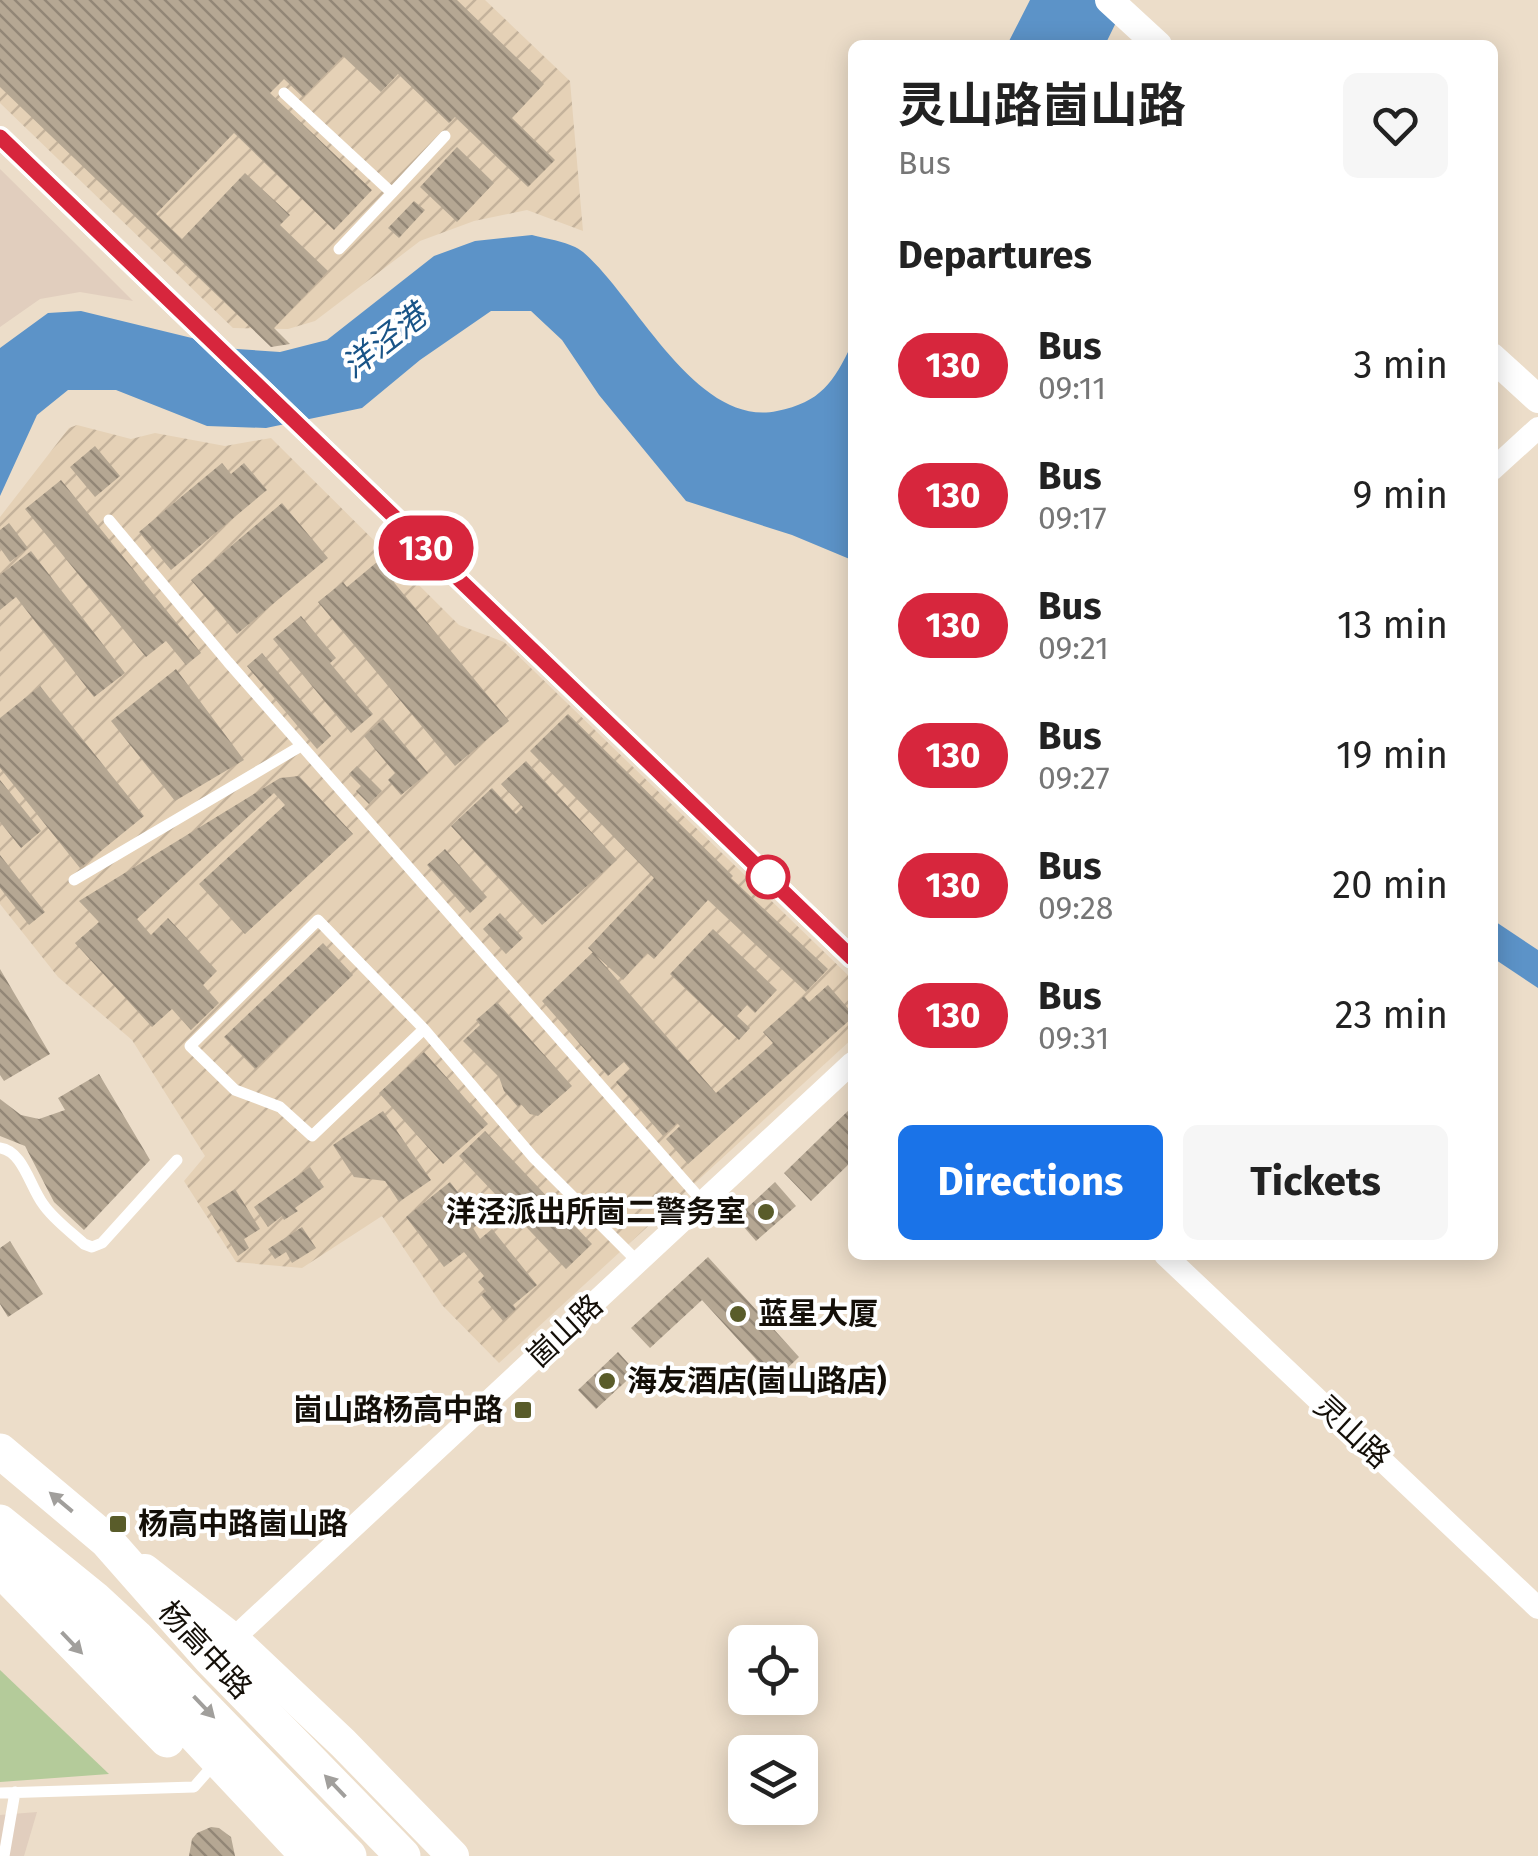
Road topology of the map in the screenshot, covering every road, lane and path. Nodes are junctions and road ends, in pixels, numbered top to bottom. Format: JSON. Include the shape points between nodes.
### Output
{"nodes":[{"id":1,"x":1109,"y":0,"type":"edge"},
{"id":2,"x":1148,"y":36,"type":"edge"},
{"id":3,"x":284,"y":93,"type":"dead end"},
{"id":4,"x":445,"y":136,"type":"dead end"},
{"id":5,"x":0,"y":137,"type":"edge"},
{"id":6,"x":392,"y":193,"type":"junction"},
{"id":7,"x":339,"y":249,"type":"dead end"},
{"id":8,"x":1498,"y":362,"type":"edge"},
{"id":9,"x":1538,"y":399,"type":"edge"},
{"id":10,"x":1538,"y":428,"type":"edge"},
{"id":11,"x":1498,"y":465,"type":"edge"},
{"id":12,"x":109,"y":520,"type":"dead end"},
{"id":13,"x":301,"y":746,"type":"junction"},
{"id":14,"x":74,"y":880,"type":"dead end"},
{"id":15,"x":848,"y":954,"type":"edge"},
{"id":16,"x":424,"y":1029,"type":"junction"},
{"id":17,"x":848,"y":1067,"type":"edge"},
{"id":18,"x":0,"y":1148,"type":"edge"},
{"id":19,"x":177,"y":1160,"type":"dead end"},
{"id":20,"x":703,"y":1202,"type":"junction"},
{"id":21,"x":1170,"y":1260,"type":"edge"},
{"id":22,"x":638,"y":1262,"type":"junction"},
{"id":23,"x":0,"y":1451,"type":"edge"},
{"id":24,"x":0,"y":1524,"type":"edge"},
{"id":25,"x":106,"y":1540,"type":"junction"},
{"id":26,"x":1,"y":1561,"type":"edge"},
{"id":27,"x":1538,"y":1608,"type":"edge"},
{"id":28,"x":84,"y":1616,"type":"junction"},
{"id":29,"x":233,"y":1639,"type":"junction"},
{"id":30,"x":218,"y":1760,"type":"junction"},
{"id":31,"x":15,"y":1792,"type":"junction"},
{"id":32,"x":0,"y":1793,"type":"edge"},
{"id":33,"x":4,"y":1856,"type":"edge"},
{"id":34,"x":280,"y":1856,"type":"edge"},
{"id":35,"x":308,"y":1856,"type":"edge"},
{"id":36,"x":349,"y":1856,"type":"edge"},
{"id":37,"x":403,"y":1856,"type":"edge"},
{"id":38,"x":453,"y":1856,"type":"edge"}],
"edges":[{"from":1,"to":2,"type":"street"},
{"from":3,"to":6,"type":"lane"},
{"from":4,"to":6,"type":"lane"},
{"from":5,"to":15,"type":"street"},
{"from":6,"to":7,"type":"lane"},
{"from":8,"to":9,"type":"street"},
{"from":10,"to":11,"type":"street"},
{"from":12,"to":13,"type":"lane"},
{"from":13,"to":14,"type":"lane"},
{"from":13,"to":20,"type":"lane"},
{"from":16,"to":16,"type":"lane","via":[[318,920],[190,1046],[234,1090],[280,1107],[312,1136]]},
{"from":16,"to":22,"type":"lane"},
{"from":17,"to":20,"type":"street","name":"崮山路"},
{"from":18,"to":19,"type":"lane","via":[[15,1155],[43,1206],[92,1247]]},
{"from":20,"to":22,"type":"street","name":"崮山路"},
{"from":21,"to":27,"type":"street","name":"灵山路"},
{"from":22,"to":29,"type":"street","name":"崮山路"},
{"from":25,"to":23,"type":"highway","name":"杨高中路","one_way":true},
{"from":24,"to":28,"type":"highway"},
{"from":24,"to":36,"type":"highway","one_way":true,"via":[[136,1637]]},
{"from":25,"to":29,"type":"main road"},
{"from":37,"to":25,"type":"highway","name":"杨高中路","one_way":true,"via":[[210,1658]]},
{"from":26,"to":28,"type":"main road"},
{"from":26,"to":34,"type":"highway","one_way":true},
{"from":28,"to":30,"type":"highway"},
{"from":29,"to":38,"type":"main road"},
{"from":30,"to":31,"type":"lane","via":[[194,1787]]},
{"from":30,"to":35,"type":"highway"},
{"from":31,"to":32,"type":"lane"},
{"from":31,"to":33,"type":"lane"}]}
